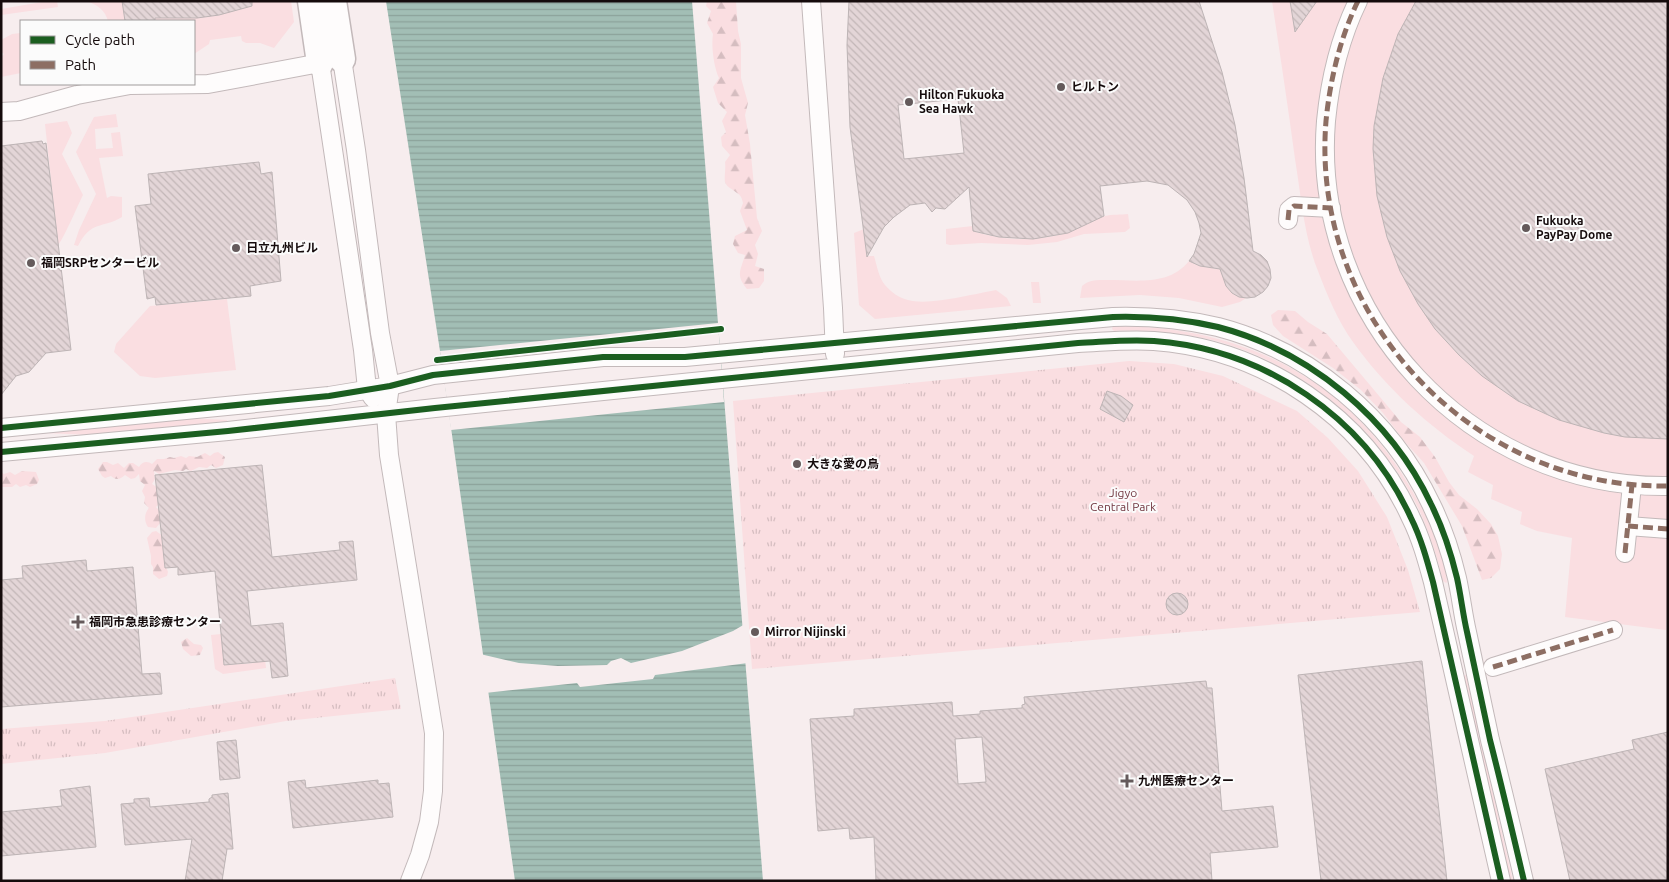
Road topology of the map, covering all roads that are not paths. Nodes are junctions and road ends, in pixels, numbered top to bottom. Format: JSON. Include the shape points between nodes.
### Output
{"nodes":[{"id":1,"x":311,"y":1,"type":"edge"},
{"id":2,"x":333,"y":1,"type":"edge"},
{"id":3,"x":811,"y":1,"type":"edge"},
{"id":4,"x":1358,"y":1,"type":"edge"},
{"id":5,"x":331,"y":61,"type":"junction"},
{"id":6,"x":195,"y":84,"type":"edge"},
{"id":7,"x":130,"y":85,"type":"edge"},
{"id":8,"x":1,"y":112,"type":"edge"},
{"id":9,"x":1331,"y":208,"type":"junction"},
{"id":10,"x":1288,"y":220,"type":"dead end"},
{"id":11,"x":834,"y":344,"type":"junction"},
{"id":12,"x":835,"y":367,"type":"junction"},
{"id":13,"x":390,"y":386,"type":"junction"},
{"id":14,"x":367,"y":389,"type":"junction"},
{"id":15,"x":386,"y":414,"type":"junction"},
{"id":16,"x":1,"y":428,"type":"edge"},
{"id":17,"x":1,"y":452,"type":"edge"},
{"id":18,"x":1632,"y":484,"type":"junction"},
{"id":19,"x":1668,"y":486,"type":"edge"},
{"id":20,"x":1628,"y":526,"type":"junction"},
{"id":21,"x":1668,"y":529,"type":"edge"},
{"id":22,"x":1625,"y":553,"type":"dead end"},
{"id":23,"x":1613,"y":630,"type":"dead end"},
{"id":24,"x":1492,"y":667,"type":"dead end"},
{"id":25,"x":410,"y":881,"type":"edge"},
{"id":26,"x":1501,"y":881,"type":"edge"},
{"id":27,"x":1524,"y":881,"type":"edge"}],
"edges":[{"from":1,"to":5,"type":"highway"},
{"from":2,"to":5,"type":"highway"},
{"from":3,"to":11,"type":"street"},
{"from":4,"to":9,"type":"street","via":[[1338,54],[1328,105],[1325,156]]},
{"from":5,"to":6,"type":"street"},
{"from":5,"to":13,"type":"street","via":[[353,131]]},
{"from":5,"to":14,"type":"street"},
{"from":7,"to":8,"type":"street","via":[[19,111]]},
{"from":9,"to":10,"type":"street","via":[[1294,206],[1288,210]]},
{"from":9,"to":18,"type":"street","via":[[1345,261],[1367,310],[1398,356],[1435,396],[1478,430],[1526,456],[1578,475]]},
{"from":11,"to":12,"type":"street"},
{"from":11,"to":13,"type":"street","via":[[685,357],[604,357],[433,375]]},
{"from":11,"to":27,"type":"street","via":[[1140,316],[1186,321],[1245,336],[1277,349],[1336,387],[1388,436],[1412,469],[1442,530],[1457,578]]},
{"from":12,"to":15,"type":"street"},
{"from":12,"to":26,"type":"street","via":[[1078,343],[1154,341],[1238,358],[1284,380],[1322,405],[1370,451],[1392,483],[1420,538],[1433,582]]},
{"from":13,"to":14,"type":"street"},
{"from":13,"to":15,"type":"street"},
{"from":14,"to":15,"type":"street"},
{"from":14,"to":16,"type":"street","via":[[329,396]]},
{"from":15,"to":17,"type":"street"},
{"from":15,"to":25,"type":"street","via":[[389,455],[434,733],[429,822]]},
{"from":18,"to":19,"type":"street"},
{"from":18,"to":20,"type":"street"},
{"from":20,"to":21,"type":"street"},
{"from":20,"to":22,"type":"street"},
{"from":23,"to":24,"type":"street"}]}
